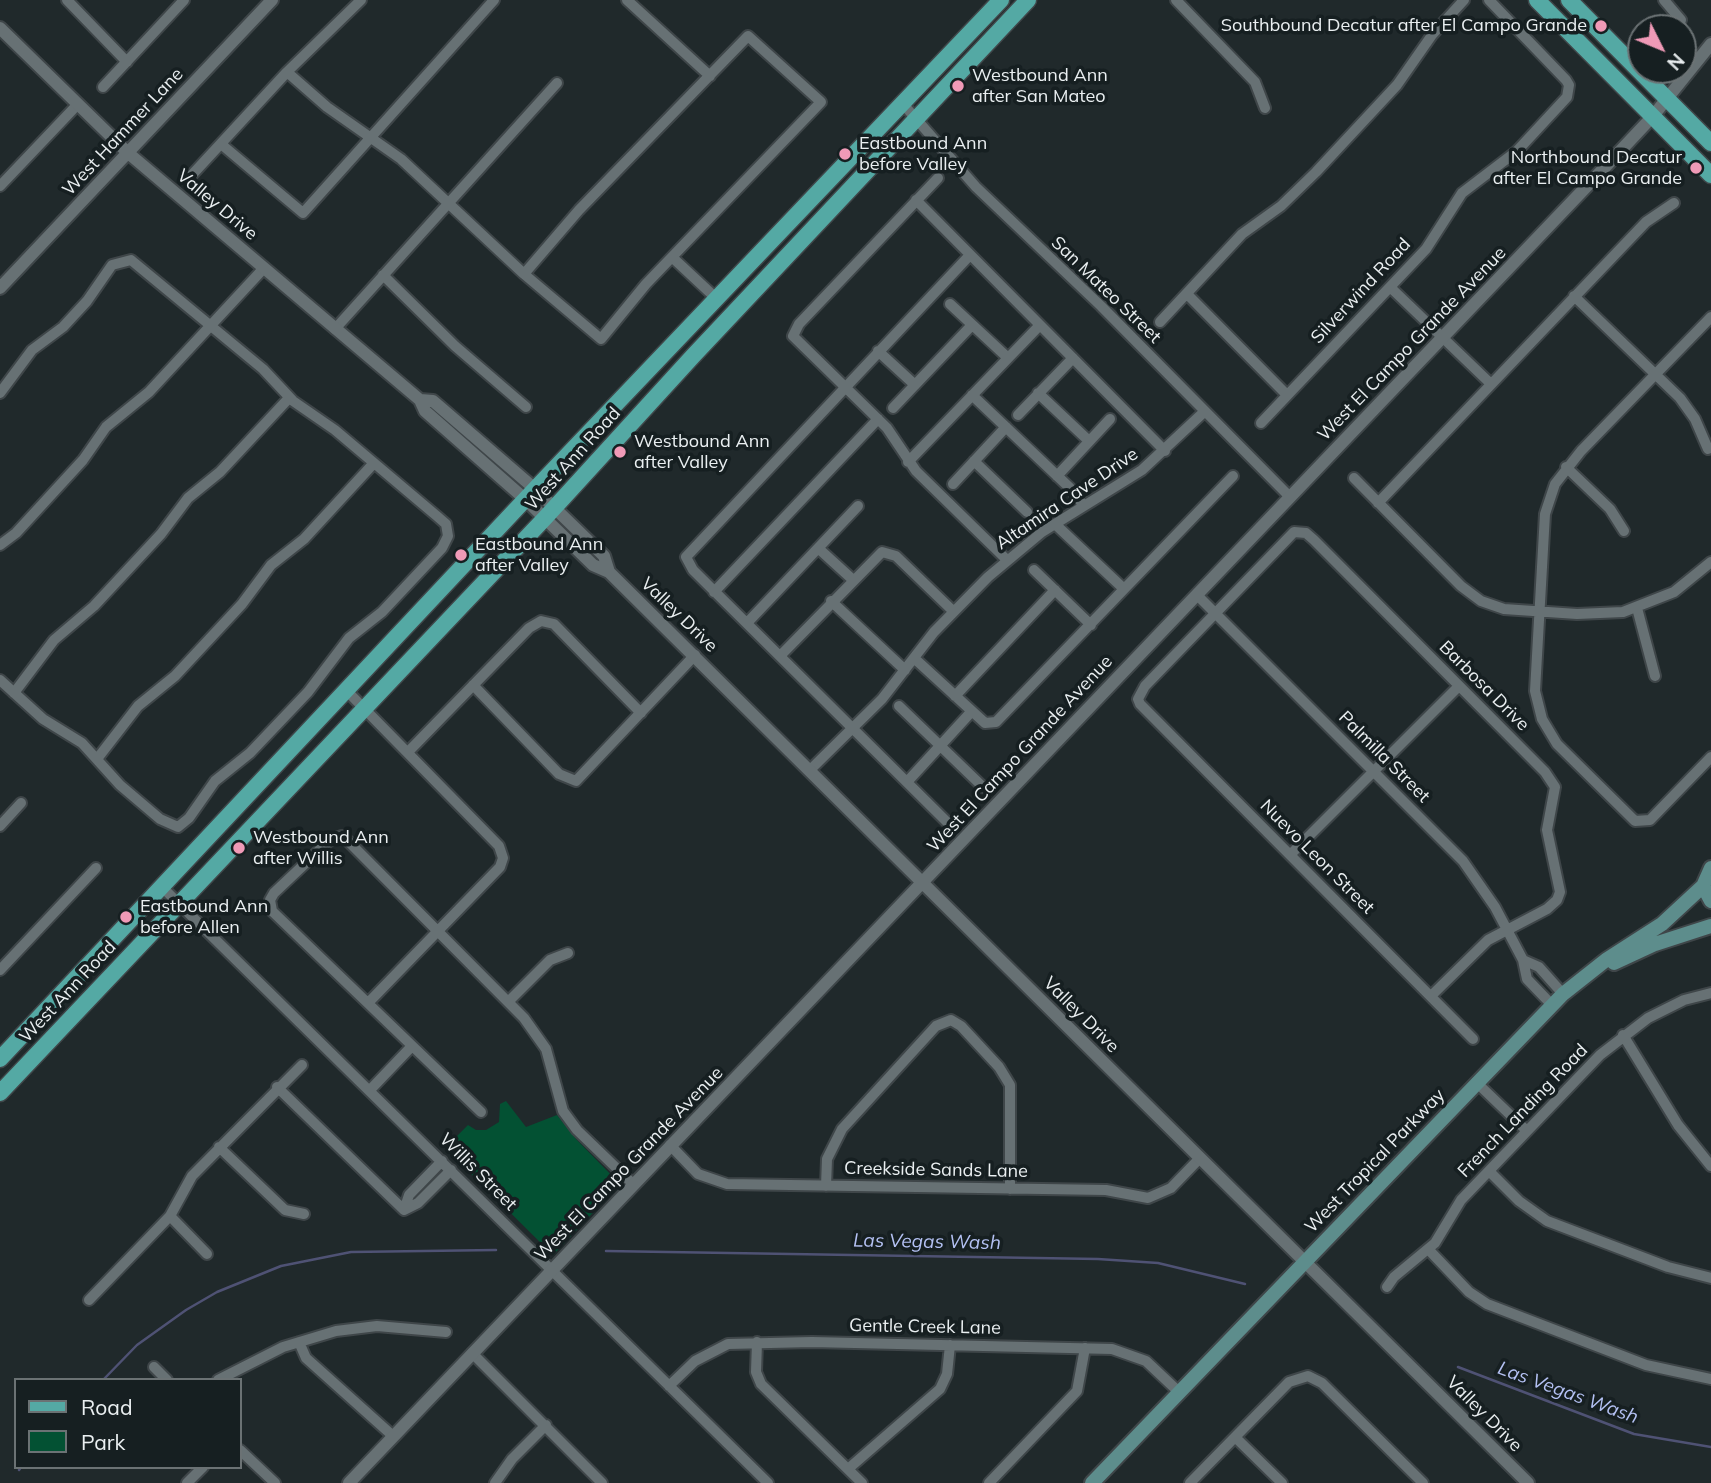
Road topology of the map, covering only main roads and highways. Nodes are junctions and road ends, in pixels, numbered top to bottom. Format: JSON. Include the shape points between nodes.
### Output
{"nodes":[{"id":1,"x":1001,"y":0,"type":"edge"},
{"id":2,"x":1027,"y":0,"type":"edge"},
{"id":3,"x":1536,"y":0,"type":"edge"},
{"id":4,"x":1569,"y":0,"type":"edge"},
{"id":5,"x":1711,"y":143,"type":"edge"},
{"id":6,"x":1711,"y":175,"type":"edge"},
{"id":7,"x":765,"y":280,"type":"junction"},
{"id":8,"x":719,"y":300,"type":"junction"},
{"id":9,"x":693,"y":356,"type":"junction"},
{"id":10,"x":1711,"y":868,"type":"edge"},
{"id":11,"x":1708,"y":887,"type":"edge"},
{"id":12,"x":1711,"y":901,"type":"edge"},
{"id":13,"x":1711,"y":926,"type":"edge"},
{"id":14,"x":95,"y":958,"type":"junction"},
{"id":15,"x":1577,"y":980,"type":"junction"},
{"id":16,"x":46,"y":1044,"type":"junction"},
{"id":17,"x":0,"y":1059,"type":"edge"},
{"id":18,"x":0,"y":1093,"type":"edge"},
{"id":19,"x":1092,"y":1483,"type":"edge"}],
"edges":[{"from":1,"to":8,"type":"main road","name":"West Ann Road"},
{"from":2,"to":7,"type":"main road","name":"West Ann Road"},
{"from":3,"to":6,"type":"main road"},
{"from":4,"to":5,"type":"main road"},
{"from":7,"to":8,"type":"main road"},
{"from":7,"to":9,"type":"main road","name":"West Ann Road"},
{"from":8,"to":9,"type":"main road","via":[[720,311],[689,347]]},
{"from":8,"to":14,"type":"main road","name":"West Ann Road"},
{"from":9,"to":16,"type":"main road","name":"West Ann Road"},
{"from":10,"to":11,"type":"main road","name":"West Tropical Parkway"},
{"from":11,"to":12,"type":"main road"},
{"from":11,"to":15,"type":"main road","name":"West Tropical Parkway","via":[[1662,924]]},
{"from":13,"to":15,"type":"main road","via":[[1655,944]]},
{"from":14,"to":16,"type":"main road","via":[[48,1024]]},
{"from":14,"to":17,"type":"main road","name":"West Ann Road"},
{"from":15,"to":19,"type":"main road","name":"West Tropical Parkway"},
{"from":16,"to":18,"type":"main road","name":"West Ann Road"}]}
